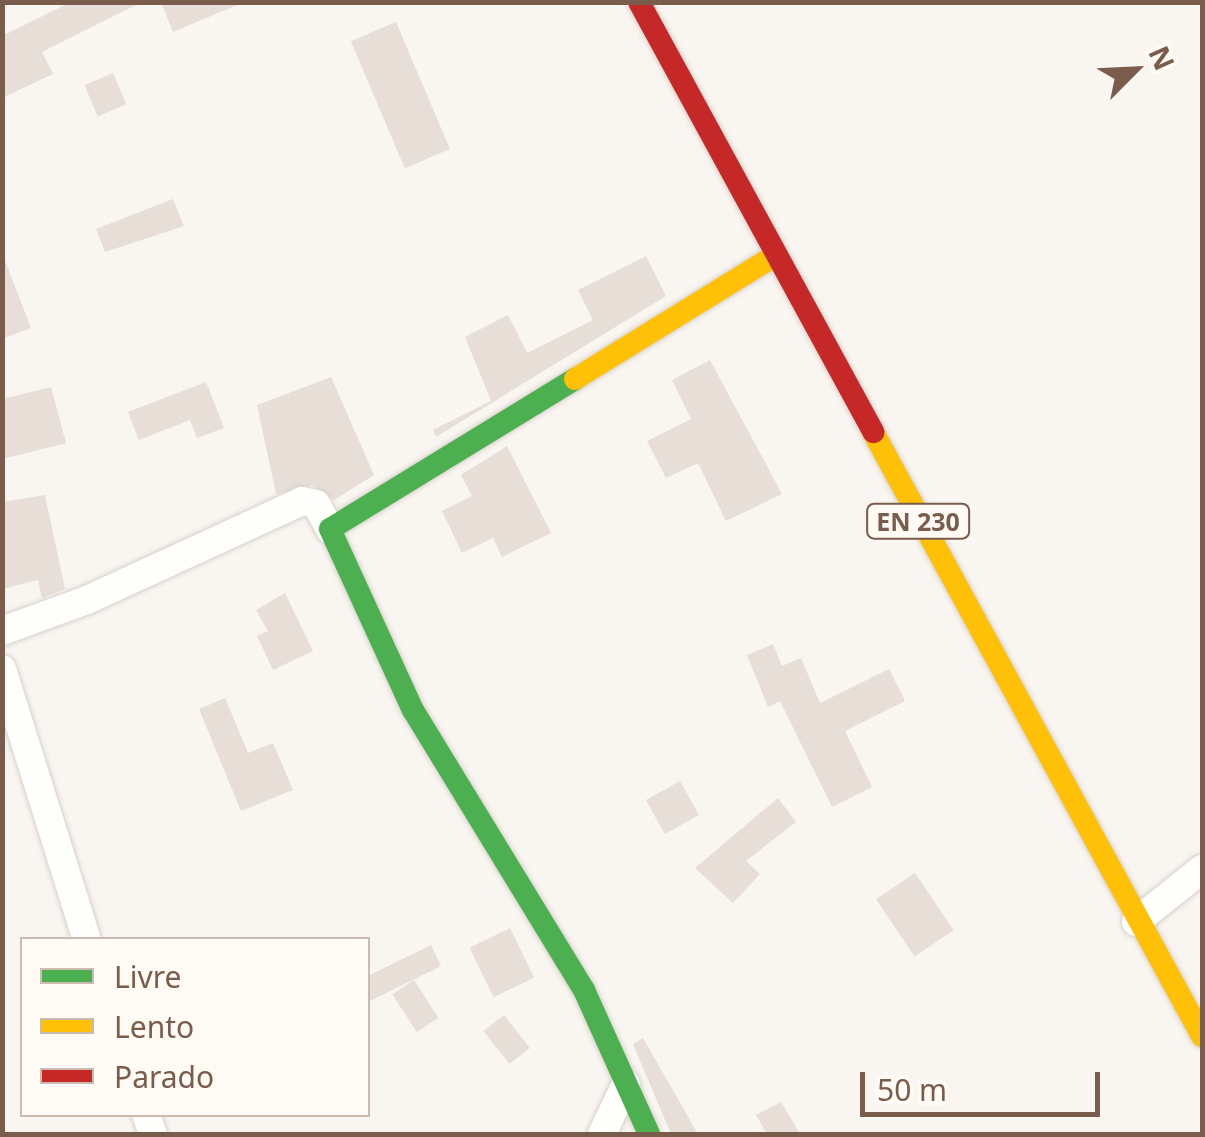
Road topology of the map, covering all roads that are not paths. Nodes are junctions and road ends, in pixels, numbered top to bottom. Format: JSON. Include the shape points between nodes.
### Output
{"nodes":[{"id":1,"x":638,"y":2,"type":"edge"},
{"id":2,"x":774,"y":256,"type":"junction"},
{"id":3,"x":330,"y":528,"type":"junction"},
{"id":4,"x":2,"y":631,"type":"edge"},
{"id":5,"x":2,"y":669,"type":"edge"},
{"id":6,"x":1202,"y":869,"type":"edge"},
{"id":7,"x":1136,"y":922,"type":"junction"},
{"id":8,"x":85,"y":937,"type":"edge"},
{"id":9,"x":1202,"y":1036,"type":"edge"},
{"id":10,"x":626,"y":1084,"type":"junction"},
{"id":11,"x":602,"y":1134,"type":"edge"},
{"id":12,"x":648,"y":1134,"type":"edge"}],
"edges":[{"from":1,"to":2,"type":"street","number":"EN 230"},
{"from":2,"to":3,"type":"street"},
{"from":2,"to":7,"type":"street","number":"EN 230"},
{"from":3,"to":4,"type":"street","via":[[316,504],[302,501],[87,600]]},
{"from":3,"to":10,"type":"street","via":[[413,710],[584,990]]},
{"from":5,"to":8,"type":"street"},
{"from":6,"to":7,"type":"street"},
{"from":7,"to":9,"type":"street","number":"EN 230"},
{"from":10,"to":11,"type":"street"},
{"from":10,"to":12,"type":"street"}]}
